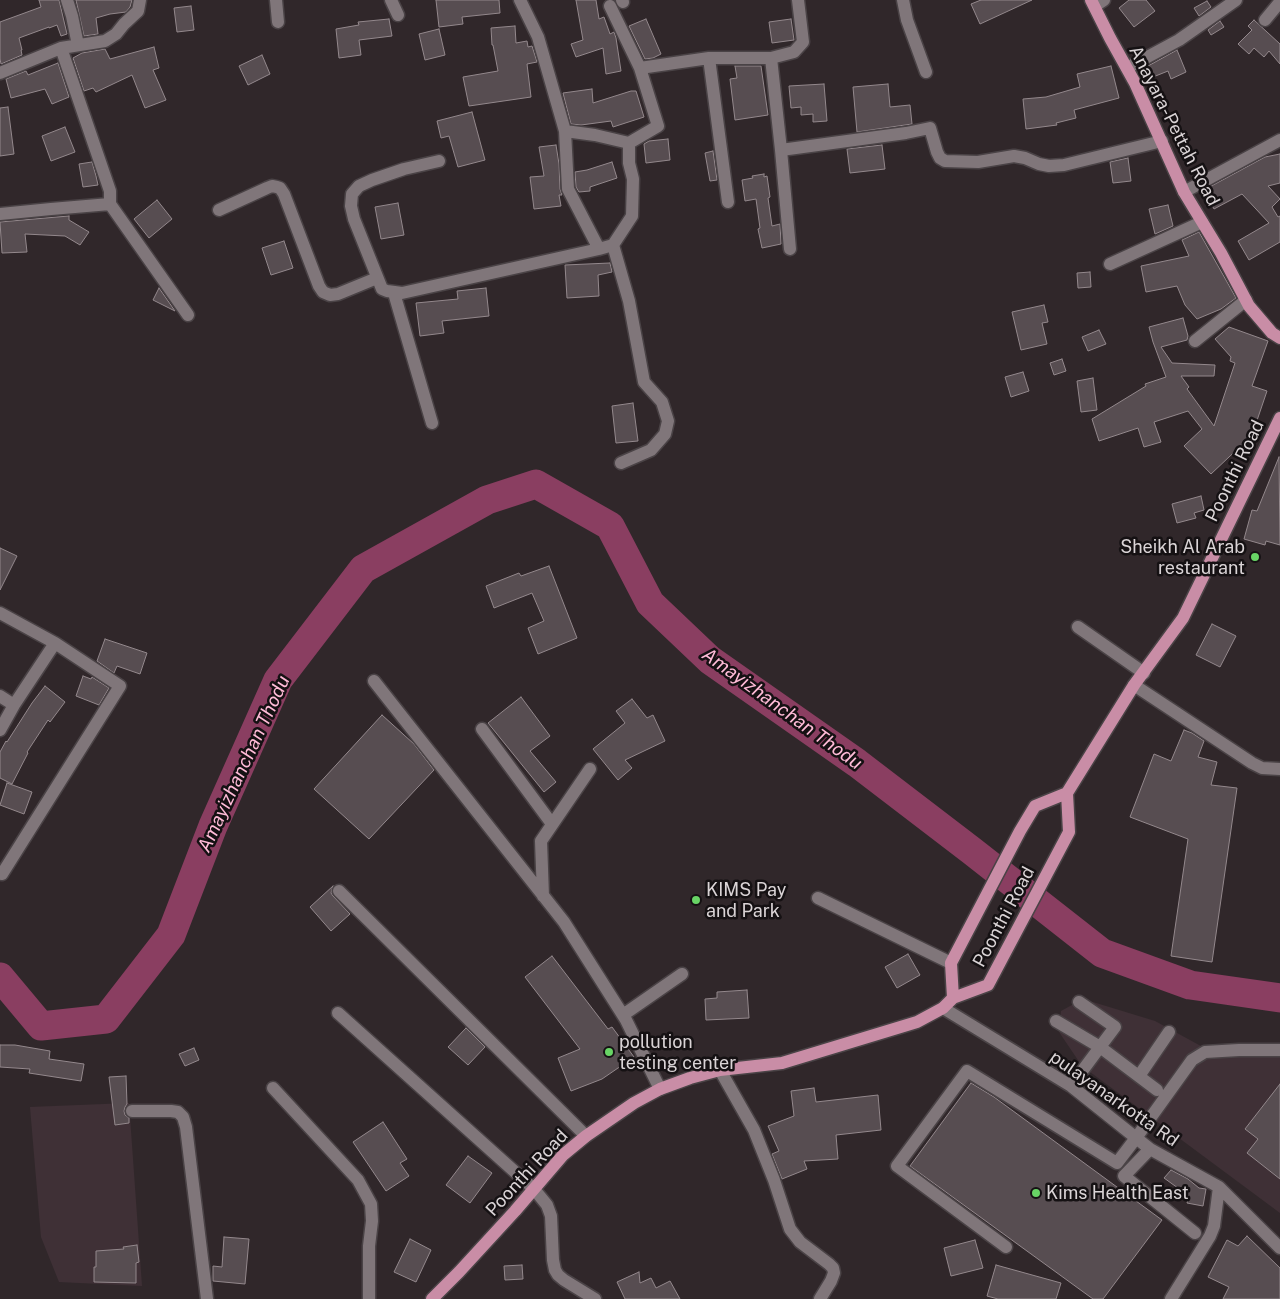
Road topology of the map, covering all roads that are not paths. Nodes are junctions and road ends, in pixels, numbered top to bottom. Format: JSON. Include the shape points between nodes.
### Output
{"nodes":[{"id":1,"x":67,"y":0,"type":"edge"},
{"id":2,"x":140,"y":0,"type":"edge"},
{"id":3,"x":276,"y":0,"type":"edge"},
{"id":4,"x":391,"y":0,"type":"edge"},
{"id":5,"x":520,"y":0,"type":"edge"},
{"id":6,"x":798,"y":0,"type":"edge"},
{"id":7,"x":903,"y":0,"type":"edge"},
{"id":8,"x":1236,"y":0,"type":"edge"},
{"id":9,"x":1097,"y":2,"type":"edge"},
{"id":10,"x":1280,"y":2,"type":"edge"},
{"id":11,"x":610,"y":6,"type":"dead end"},
{"id":12,"x":398,"y":15,"type":"dead end"},
{"id":13,"x":1265,"y":20,"type":"dead end"},
{"id":14,"x":278,"y":22,"type":"dead end"},
{"id":15,"x":78,"y":46,"type":"junction"},
{"id":16,"x":61,"y":48,"type":"junction"},
{"id":17,"x":709,"y":58,"type":"junction"},
{"id":18,"x":771,"y":58,"type":"junction"},
{"id":19,"x":640,"y":68,"type":"junction"},
{"id":20,"x":1127,"y":68,"type":"junction"},
{"id":21,"x":926,"y":72,"type":"dead end"},
{"id":22,"x":0,"y":73,"type":"edge"},
{"id":23,"x":565,"y":130,"type":"junction"},
{"id":24,"x":1280,"y":140,"type":"edge"},
{"id":25,"x":1162,"y":141,"type":"junction"},
{"id":26,"x":629,"y":143,"type":"junction"},
{"id":27,"x":781,"y":150,"type":"junction"},
{"id":28,"x":439,"y":161,"type":"dead end"},
{"id":29,"x":1184,"y":192,"type":"junction"},
{"id":30,"x":728,"y":202,"type":"dead end"},
{"id":31,"x":110,"y":204,"type":"junction"},
{"id":32,"x":219,"y":210,"type":"dead end"},
{"id":33,"x":0,"y":214,"type":"edge"},
{"id":34,"x":1202,"y":222,"type":"junction"},
{"id":35,"x":613,"y":245,"type":"junction"},
{"id":36,"x":599,"y":249,"type":"junction"},
{"id":37,"x":790,"y":249,"type":"dead end"},
{"id":38,"x":1110,"y":264,"type":"dead end"},
{"id":39,"x":377,"y":278,"type":"junction"},
{"id":40,"x":394,"y":293,"type":"junction"},
{"id":41,"x":1246,"y":300,"type":"junction"},
{"id":42,"x":188,"y":315,"type":"dead end"},
{"id":43,"x":1280,"y":338,"type":"edge"},
{"id":44,"x":1196,"y":341,"type":"dead end"},
{"id":45,"x":1280,"y":418,"type":"edge"},
{"id":46,"x":432,"y":423,"type":"dead end"},
{"id":47,"x":621,"y":463,"type":"dead end"},
{"id":48,"x":0,"y":612,"type":"edge"},
{"id":49,"x":1078,"y":627,"type":"dead end"},
{"id":50,"x":55,"y":643,"type":"junction"},
{"id":51,"x":1144,"y":673,"type":"junction"},
{"id":52,"x":374,"y":681,"type":"dead end"},
{"id":53,"x":1134,"y":685,"type":"junction"},
{"id":54,"x":0,"y":696,"type":"edge"},
{"id":55,"x":14,"y":705,"type":"junction"},
{"id":56,"x":482,"y":729,"type":"dead end"},
{"id":57,"x":0,"y":730,"type":"edge"},
{"id":58,"x":1280,"y":769,"type":"edge"},
{"id":59,"x":590,"y":770,"type":"dead end"},
{"id":60,"x":1067,"y":793,"type":"junction"},
{"id":61,"x":552,"y":824,"type":"junction"},
{"id":62,"x":0,"y":873,"type":"edge"},
{"id":63,"x":339,"y":891,"type":"dead end"},
{"id":64,"x":543,"y":896,"type":"junction"},
{"id":65,"x":818,"y":898,"type":"dead end"},
{"id":66,"x":951,"y":963,"type":"junction"},
{"id":67,"x":682,"y":974,"type":"dead end"},
{"id":68,"x":954,"y":998,"type":"junction"},
{"id":69,"x":1079,"y":1002,"type":"dead end"},
{"id":70,"x":943,"y":1008,"type":"junction"},
{"id":71,"x":338,"y":1014,"type":"dead end"},
{"id":72,"x":623,"y":1015,"type":"junction"},
{"id":73,"x":1056,"y":1021,"type":"dead end"},
{"id":74,"x":1169,"y":1032,"type":"dead end"},
{"id":75,"x":1100,"y":1048,"type":"junction"},
{"id":76,"x":1280,"y":1050,"type":"edge"},
{"id":77,"x":720,"y":1070,"type":"junction"},
{"id":78,"x":1139,"y":1076,"type":"junction"},
{"id":79,"x":1071,"y":1086,"type":"junction"},
{"id":80,"x":273,"y":1088,"type":"dead end"},
{"id":81,"x":660,"y":1089,"type":"junction"},
{"id":82,"x":1157,"y":1090,"type":"dead end"},
{"id":83,"x":132,"y":1112,"type":"dead end"},
{"id":84,"x":586,"y":1136,"type":"junction"},
{"id":85,"x":1136,"y":1138,"type":"junction"},
{"id":86,"x":1150,"y":1149,"type":"junction"},
{"id":87,"x":1117,"y":1163,"type":"junction"},
{"id":88,"x":1127,"y":1172,"type":"junction"},
{"id":89,"x":1218,"y":1187,"type":"junction"},
{"id":90,"x":534,"y":1190,"type":"junction"},
{"id":91,"x":1194,"y":1233,"type":"dead end"},
{"id":92,"x":1006,"y":1247,"type":"dead end"},
{"id":93,"x":1280,"y":1248,"type":"edge"},
{"id":94,"x":207,"y":1299,"type":"edge"},
{"id":95,"x":368,"y":1299,"type":"edge"},
{"id":96,"x":432,"y":1299,"type":"edge"},
{"id":97,"x":595,"y":1299,"type":"edge"},
{"id":98,"x":820,"y":1299,"type":"edge"},
{"id":99,"x":1171,"y":1299,"type":"edge"}],
"edges":[{"from":1,"to":15,"type":"street"},
{"from":2,"to":15,"type":"street","via":[[138,11],[116,34],[105,41]]},
{"from":3,"to":14,"type":"street"},
{"from":4,"to":12,"type":"street"},
{"from":5,"to":23,"type":"street","via":[[538,37]]},
{"from":6,"to":18,"type":"street","via":[[803,42],[794,52]]},
{"from":7,"to":21,"type":"street"},
{"from":8,"to":20,"type":"street","via":[[1178,40]]},
{"from":9,"to":20,"type":"main road","name":"Anayara-Pettah Road","via":[[1110,38]]},
{"from":10,"to":13,"type":"street"},
{"from":11,"to":19,"type":"street"},
{"from":15,"to":16,"type":"street"},
{"from":16,"to":22,"type":"street"},
{"from":16,"to":31,"type":"street","via":[[110,191]]},
{"from":17,"to":18,"type":"street"},
{"from":17,"to":19,"type":"street"},
{"from":17,"to":30,"type":"street"},
{"from":18,"to":27,"type":"street"},
{"from":19,"to":26,"type":"street","via":[[658,126]]},
{"from":20,"to":25,"type":"main road","name":"Anayara-Pettah Road"},
{"from":23,"to":26,"type":"street"},
{"from":23,"to":36,"type":"street","via":[[568,189]]},
{"from":24,"to":29,"type":"street"},
{"from":25,"to":27,"type":"street","via":[[1064,166],[1039,164],[1014,156],[978,162],[945,161],[937,152],[930,128]]},
{"from":25,"to":29,"type":"main road","name":"Anayara-Pettah Road"},
{"from":26,"to":35,"type":"street","via":[[633,179],[632,216]]},
{"from":27,"to":37,"type":"street"},
{"from":28,"to":39,"type":"street","via":[[372,180],[359,186],[352,194],[354,219]]},
{"from":29,"to":34,"type":"main road","name":"Anayara-Pettah Road"},
{"from":31,"to":33,"type":"street"},
{"from":31,"to":42,"type":"street"},
{"from":32,"to":39,"type":"street","via":[[272,186],[280,188],[323,292],[338,294]]},
{"from":34,"to":38,"type":"street"},
{"from":34,"to":41,"type":"main road","name":"Anayara-Pettah Road"},
{"from":35,"to":36,"type":"street"},
{"from":35,"to":47,"type":"street","via":[[629,301],[644,382],[662,402],[668,421],[666,434],[651,450]]},
{"from":36,"to":40,"type":"street"},
{"from":39,"to":40,"type":"street","via":[[382,289]]},
{"from":40,"to":46,"type":"street"},
{"from":41,"to":43,"type":"main road","name":"Anayara-Pettah Road","via":[[1272,333]]},
{"from":41,"to":44,"type":"street"},
{"from":45,"to":51,"type":"main road","name":"Poonthi Road","via":[[1183,618]]},
{"from":48,"to":50,"type":"street"},
{"from":49,"to":51,"type":"street"},
{"from":50,"to":55,"type":"street"},
{"from":50,"to":62,"type":"street","via":[[120,686]]},
{"from":51,"to":53,"type":"main road","name":"Poonthi Road"},
{"from":52,"to":64,"type":"street"},
{"from":53,"to":58,"type":"street","via":[[1252,763],[1262,768]]},
{"from":53,"to":60,"type":"main road","name":"Poonthi Road"},
{"from":54,"to":55,"type":"street"},
{"from":55,"to":57,"type":"street"},
{"from":56,"to":61,"type":"street"},
{"from":59,"to":61,"type":"street"},
{"from":60,"to":66,"type":"main road","via":[[1035,806]]},
{"from":60,"to":68,"type":"main road","name":"Poonthi Road","via":[[1069,832],[988,985]]},
{"from":61,"to":64,"type":"street","via":[[541,840]]},
{"from":63,"to":84,"type":"street"},
{"from":64,"to":72,"type":"street","via":[[564,922]]},
{"from":65,"to":66,"type":"street"},
{"from":66,"to":68,"type":"main road"},
{"from":67,"to":72,"type":"street"},
{"from":68,"to":70,"type":"main road","name":"Poonthi Road"},
{"from":69,"to":75,"type":"street","via":[[1115,1027]]},
{"from":70,"to":77,"type":"main road","name":"Poonthi Road","via":[[917,1022],[782,1063]]},
{"from":70,"to":79,"type":"street","name":"pulayanarkotta Rd"},
{"from":71,"to":90,"type":"street"},
{"from":72,"to":81,"type":"street"},
{"from":73,"to":75,"type":"street"},
{"from":74,"to":78,"type":"street"},
{"from":75,"to":78,"type":"street"},
{"from":75,"to":79,"type":"street"},
{"from":76,"to":85,"type":"street","via":[[1205,1052],[1192,1060]]},
{"from":77,"to":81,"type":"main road","name":"Poonthi Road"},
{"from":77,"to":98,"type":"street","via":[[754,1130],[790,1229],[800,1242],[833,1268],[831,1281]]},
{"from":78,"to":82,"type":"street"},
{"from":79,"to":85,"type":"street","name":"pulayanarkotta Rd"},
{"from":80,"to":95,"type":"street","via":[[358,1180],[371,1204]]},
{"from":81,"to":84,"type":"main road","name":"Poonthi Road"},
{"from":83,"to":94,"type":"street","via":[[171,1111],[178,1112],[183,1118]]},
{"from":84,"to":90,"type":"main road","name":"Poonthi Road","via":[[563,1155]]},
{"from":85,"to":86,"type":"street","name":"pulayanarkotta Rd"},
{"from":85,"to":87,"type":"street"},
{"from":86,"to":88,"type":"street"},
{"from":86,"to":89,"type":"street","name":"pulayanarkotta Rd"},
{"from":87,"to":88,"type":"street"},
{"from":87,"to":92,"type":"street","via":[[967,1071],[897,1166]]},
{"from":88,"to":91,"type":"street","via":[[1124,1176]]},
{"from":89,"to":93,"type":"street","name":"pulayanarkotta Rd"},
{"from":89,"to":99,"type":"street","via":[[1210,1236]]},
{"from":90,"to":96,"type":"main road","name":"Poonthi Road"},
{"from":90,"to":97,"type":"street","via":[[548,1205],[551,1216],[555,1270],[564,1280]]}]}
